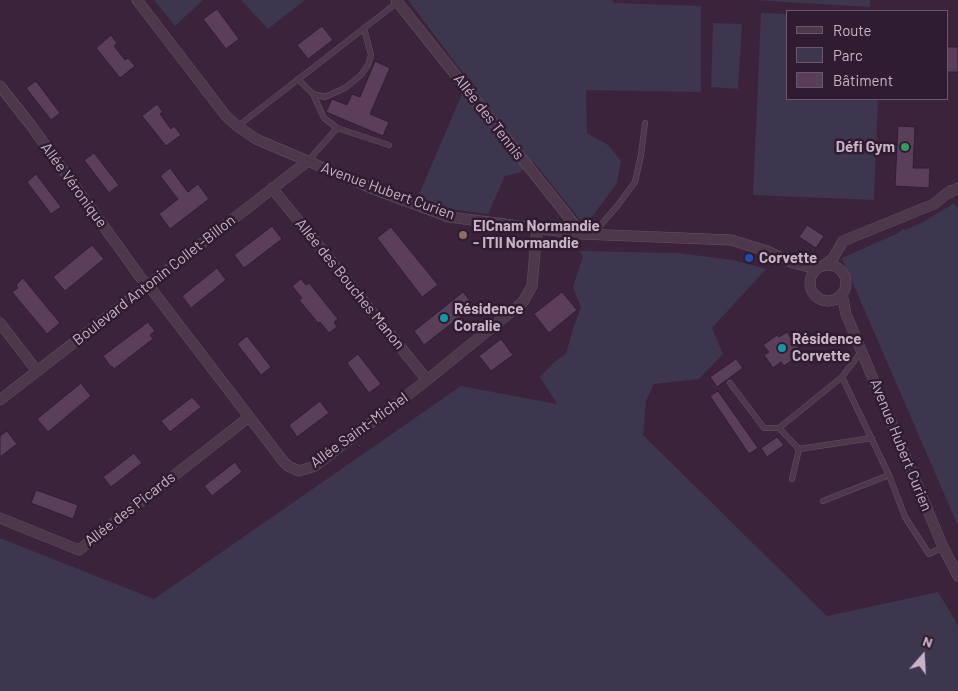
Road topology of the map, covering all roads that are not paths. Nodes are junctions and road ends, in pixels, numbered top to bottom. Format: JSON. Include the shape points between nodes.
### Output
{"nodes":[{"id":1,"x":137,"y":0,"type":"edge"},
{"id":2,"x":397,"y":1,"type":"edge"},
{"id":3,"x":364,"y":28,"type":"junction"},
{"id":4,"x":298,"y":80,"type":"junction"},
{"id":5,"x":0,"y":86,"type":"edge"},
{"id":6,"x":313,"y":94,"type":"junction"},
{"id":7,"x":645,"y":123,"type":"dead end"},
{"id":8,"x":237,"y":126,"type":"junction"},
{"id":9,"x":336,"y":128,"type":"junction"},
{"id":10,"x":389,"y":145,"type":"dead end"},
{"id":11,"x":308,"y":161,"type":"junction"},
{"id":12,"x":272,"y":188,"type":"junction"},
{"id":13,"x":958,"y":188,"type":"edge"},
{"id":14,"x":537,"y":228,"type":"junction"},
{"id":15,"x":582,"y":234,"type":"junction"},
{"id":16,"x":594,"y":234,"type":"junction"},
{"id":17,"x":793,"y":263,"type":"junction"},
{"id":18,"x":824,"y":264,"type":"junction"},
{"id":19,"x":811,"y":278,"type":"junction"},
{"id":20,"x":147,"y":284,"type":"junction"},
{"id":21,"x":842,"y":294,"type":"junction"},
{"id":22,"x":830,"y":301,"type":"junction"},
{"id":23,"x":846,"y":314,"type":"junction"},
{"id":24,"x":0,"y":323,"type":"edge"},
{"id":25,"x":862,"y":351,"type":"junction"},
{"id":26,"x":37,"y":371,"type":"junction"},
{"id":27,"x":842,"y":377,"type":"junction"},
{"id":28,"x":427,"y":380,"type":"junction"},
{"id":29,"x":730,"y":383,"type":"dead end"},
{"id":30,"x":0,"y":400,"type":"edge"},
{"id":31,"x":249,"y":417,"type":"junction"},
{"id":32,"x":779,"y":428,"type":"junction"},
{"id":33,"x":872,"y":438,"type":"junction"},
{"id":34,"x":798,"y":449,"type":"junction"},
{"id":35,"x":889,"y":475,"type":"junction"},
{"id":36,"x":792,"y":479,"type":"dead end"},
{"id":37,"x":823,"y":501,"type":"dead end"},
{"id":38,"x":0,"y":518,"type":"edge"},
{"id":39,"x":943,"y":547,"type":"junction"},
{"id":40,"x":958,"y":576,"type":"edge"}],
"edges":[{"from":1,"to":8,"type":"street","name":"Avenue Hubert Curien"},
{"from":2,"to":3,"type":"lane"},
{"from":2,"to":15,"type":"street","name":"Allée des Tennis"},
{"from":3,"to":4,"type":"lane"},
{"from":3,"to":6,"type":"lane","via":[[370,55],[361,75],[345,88],[325,97]]},
{"from":4,"to":6,"type":"lane"},
{"from":4,"to":8,"type":"lane"},
{"from":5,"to":20,"type":"street","name":"Allée Véronique"},
{"from":6,"to":9,"type":"lane","via":[[324,118]]},
{"from":7,"to":16,"type":"lane","via":[[635,182]]},
{"from":8,"to":11,"type":"street","name":"Avenue Hubert Curien","via":[[256,139]]},
{"from":9,"to":10,"type":"lane"},
{"from":9,"to":11,"type":"lane"},
{"from":11,"to":12,"type":"street","name":"Boulevard Antonin Collet-Billon"},
{"from":11,"to":14,"type":"street","name":"Avenue Hubert Curien","via":[[449,217]]},
{"from":12,"to":20,"type":"street","name":"Boulevard Antonin Collet-Billon"},
{"from":12,"to":28,"type":"street","name":"Allée des Bouches Manon"},
{"from":13,"to":18,"type":"street","via":[[934,204],[843,241]]},
{"from":14,"to":15,"type":"street","name":"Avenue Hubert Curien"},
{"from":14,"to":28,"type":"street","name":"Allée Saint-Michel","via":[[532,286],[523,302]]},
{"from":15,"to":16,"type":"street","name":"Avenue Hubert Curien"},
{"from":16,"to":17,"type":"street","name":"Avenue Hubert Curien","via":[[730,240],[767,250]]},
{"from":17,"to":18,"type":"street","name":"Avenue Hubert Curien"},
{"from":17,"to":19,"type":"street","name":"Avenue Hubert Curien"},
{"from":18,"to":19,"type":"street"},
{"from":18,"to":21,"type":"street","via":[[840,269],[846,278]]},
{"from":19,"to":22,"type":"street","via":[[814,294],[821,300]]},
{"from":20,"to":26,"type":"street","name":"Boulevard Antonin Collet-Billon"},
{"from":20,"to":31,"type":"street","name":"Allée Saint-Michel"},
{"from":21,"to":22,"type":"street"},
{"from":21,"to":23,"type":"street","name":"Avenue Hubert Curien"},
{"from":22,"to":23,"type":"street","name":"Avenue Hubert Curien"},
{"from":23,"to":25,"type":"street","name":"Avenue Hubert Curien"},
{"from":24,"to":26,"type":"street"},
{"from":25,"to":27,"type":"lane"},
{"from":25,"to":39,"type":"street","name":"Avenue Hubert Curien"},
{"from":26,"to":30,"type":"street","name":"Boulevard Antonin Collet-Billon"},
{"from":27,"to":32,"type":"lane"},
{"from":27,"to":33,"type":"lane"},
{"from":28,"to":31,"type":"street","name":"Allée Saint-Michel","via":[[315,466],[299,471],[288,466]]},
{"from":29,"to":32,"type":"lane","via":[[764,428]]},
{"from":31,"to":38,"type":"street","name":"Allée des Picards","via":[[79,550]]},
{"from":32,"to":34,"type":"lane"},
{"from":33,"to":34,"type":"lane"},
{"from":33,"to":35,"type":"lane"},
{"from":34,"to":36,"type":"lane"},
{"from":35,"to":37,"type":"lane"},
{"from":35,"to":39,"type":"lane","via":[[905,517],[929,554]]},
{"from":39,"to":40,"type":"street","name":"Avenue Hubert Curien"}]}
